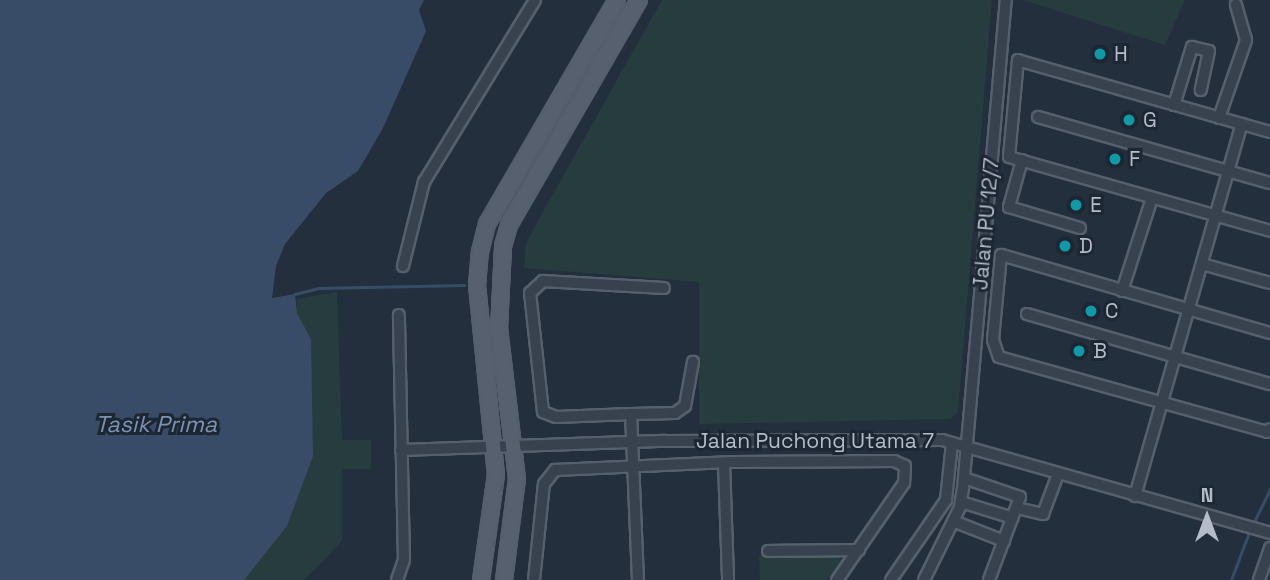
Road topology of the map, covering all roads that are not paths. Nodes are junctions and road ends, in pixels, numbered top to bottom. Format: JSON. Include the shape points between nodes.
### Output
{"nodes":[{"id":1,"x":617,"y":0,"type":"edge"},
{"id":2,"x":639,"y":0,"type":"edge"},
{"id":3,"x":1006,"y":0,"type":"edge"},
{"id":4,"x":534,"y":1,"type":"edge"},
{"id":5,"x":1236,"y":4,"type":"dead end"},
{"id":6,"x":1201,"y":90,"type":"dead end"},
{"id":7,"x":1174,"y":105,"type":"junction"},
{"id":8,"x":1038,"y":117,"type":"dead end"},
{"id":9,"x":1219,"y":118,"type":"junction"},
{"id":10,"x":1242,"y":124,"type":"junction"},
{"id":11,"x":1270,"y":132,"type":"edge"},
{"id":12,"x":1021,"y":160,"type":"junction"},
{"id":13,"x":1228,"y":172,"type":"junction"},
{"id":14,"x":1270,"y":183,"type":"edge"},
{"id":15,"x":1152,"y":198,"type":"junction"},
{"id":16,"x":1216,"y":216,"type":"junction"},
{"id":17,"x":1080,"y":228,"type":"dead end"},
{"id":18,"x":1270,"y":231,"type":"edge"},
{"id":19,"x":1202,"y":264,"type":"junction"},
{"id":20,"x":403,"y":266,"type":"dead end"},
{"id":21,"x":1270,"y":283,"type":"edge"},
{"id":22,"x":664,"y":288,"type":"dead end"},
{"id":23,"x":1122,"y":291,"type":"junction"},
{"id":24,"x":1188,"y":311,"type":"junction"},
{"id":25,"x":1027,"y":314,"type":"dead end"},
{"id":26,"x":399,"y":315,"type":"dead end"},
{"id":27,"x":1270,"y":333,"type":"edge"},
{"id":28,"x":1175,"y":355,"type":"junction"},
{"id":29,"x":693,"y":362,"type":"dead end"},
{"id":30,"x":1270,"y":384,"type":"edge"},
{"id":31,"x":1162,"y":403,"type":"junction"},
{"id":32,"x":632,"y":414,"type":"junction"},
{"id":33,"x":1270,"y":429,"type":"edge"},
{"id":34,"x":902,"y":439,"type":"junction"},
{"id":35,"x":633,"y":442,"type":"junction"},
{"id":36,"x":951,"y":443,"type":"junction"},
{"id":37,"x":516,"y":446,"type":"junction"},
{"id":38,"x":494,"y":447,"type":"junction"},
{"id":39,"x":967,"y":447,"type":"junction"},
{"id":40,"x":401,"y":450,"type":"junction"},
{"id":41,"x":894,"y":461,"type":"junction"},
{"id":42,"x":724,"y":463,"type":"junction"},
{"id":43,"x":634,"y":466,"type":"junction"},
{"id":44,"x":1058,"y":474,"type":"junction"},
{"id":45,"x":964,"y":478,"type":"junction"},
{"id":46,"x":1135,"y":496,"type":"junction"},
{"id":47,"x":961,"y":502,"type":"junction"},
{"id":48,"x":1015,"y":513,"type":"junction"},
{"id":49,"x":953,"y":521,"type":"junction"},
{"id":50,"x":1267,"y":532,"type":"edge"},
{"id":51,"x":1004,"y":541,"type":"junction"},
{"id":52,"x":1270,"y":548,"type":"edge"},
{"id":53,"x":859,"y":550,"type":"junction"},
{"id":54,"x":768,"y":551,"type":"dead end"},
{"id":55,"x":397,"y":580,"type":"edge"},
{"id":56,"x":481,"y":580,"type":"edge"},
{"id":57,"x":504,"y":580,"type":"edge"},
{"id":58,"x":534,"y":580,"type":"edge"},
{"id":59,"x":638,"y":580,"type":"edge"},
{"id":60,"x":727,"y":580,"type":"edge"},
{"id":61,"x":837,"y":580,"type":"edge"},
{"id":62,"x":891,"y":580,"type":"edge"},
{"id":63,"x":924,"y":580,"type":"edge"},
{"id":64,"x":989,"y":580,"type":"edge"},
{"id":65,"x":1259,"y":580,"type":"edge"}],
"edges":[{"from":1,"to":38,"type":"main road","via":[[487,224],[477,285]]},
{"from":2,"to":37,"type":"main road","via":[[509,225],[503,246],[499,329]]},
{"from":3,"to":39,"type":"street","name":"Jalan PU 12/7"},
{"from":4,"to":20,"type":"street","via":[[424,182]]},
{"from":5,"to":9,"type":"street","via":[[1247,40]]},
{"from":6,"to":7,"type":"street","via":[[1209,51],[1192,47]]},
{"from":7,"to":9,"type":"street"},
{"from":7,"to":12,"type":"street","via":[[1018,60],[1009,157]]},
{"from":8,"to":13,"type":"street"},
{"from":9,"to":10,"type":"street"},
{"from":10,"to":11,"type":"street"},
{"from":10,"to":13,"type":"street"},
{"from":12,"to":15,"type":"street"},
{"from":12,"to":17,"type":"street","via":[[1009,207]]},
{"from":13,"to":14,"type":"street"},
{"from":13,"to":16,"type":"street"},
{"from":15,"to":16,"type":"street"},
{"from":15,"to":23,"type":"street"},
{"from":16,"to":18,"type":"street"},
{"from":16,"to":19,"type":"street"},
{"from":19,"to":21,"type":"street"},
{"from":19,"to":24,"type":"street"},
{"from":22,"to":32,"type":"street","via":[[543,281],[530,293],[543,412],[556,417]]},
{"from":23,"to":24,"type":"street"},
{"from":23,"to":31,"type":"street","via":[[1001,255],[993,340],[999,357]]},
{"from":24,"to":27,"type":"street"},
{"from":24,"to":28,"type":"street"},
{"from":25,"to":28,"type":"street"},
{"from":26,"to":40,"type":"street"},
{"from":28,"to":30,"type":"street"},
{"from":28,"to":31,"type":"street"},
{"from":29,"to":32,"type":"street","via":[[685,405],[676,413]]},
{"from":31,"to":33,"type":"street"},
{"from":31,"to":46,"type":"street"},
{"from":32,"to":35,"type":"street"},
{"from":34,"to":35,"type":"street","name":"Jalan Puchong Utama 7"},
{"from":34,"to":36,"type":"street","name":"Jalan Puchong Utama 7"},
{"from":34,"to":41,"type":"street"},
{"from":35,"to":37,"type":"street","name":"Jalan Puchong Utama 7"},
{"from":35,"to":43,"type":"street"},
{"from":36,"to":39,"type":"street","name":"Jalan Puchong Utama 7"},
{"from":36,"to":62,"type":"street","via":[[946,500]]},
{"from":37,"to":38,"type":"street","name":"Jalan Puchong Utama 7"},
{"from":37,"to":57,"type":"main road","via":[[513,534]]},
{"from":38,"to":40,"type":"street","name":"Jalan Puchong Utama 7"},
{"from":38,"to":56,"type":"main road","via":[[496,475]]},
{"from":39,"to":44,"type":"street","name":"Jalan Puchong Utama 7"},
{"from":39,"to":45,"type":"street","name":"Jalan PU 12/7"},
{"from":40,"to":55,"type":"street","via":[[404,560]]},
{"from":41,"to":42,"type":"street"},
{"from":41,"to":53,"type":"street","via":[[905,466],[904,483]]},
{"from":42,"to":43,"type":"street"},
{"from":42,"to":60,"type":"street"},
{"from":43,"to":58,"type":"street","via":[[555,470],[544,484]]},
{"from":43,"to":59,"type":"street"},
{"from":44,"to":46,"type":"street","name":"Jalan Puchong Utama 7"},
{"from":44,"to":48,"type":"street","via":[[1043,514]]},
{"from":45,"to":47,"type":"street","name":"Jalan PU 12/7"},
{"from":45,"to":48,"type":"street","via":[[1020,497]]},
{"from":46,"to":50,"type":"street","name":"Jalan Puchong Utama 7"},
{"from":47,"to":48,"type":"street"},
{"from":47,"to":49,"type":"street","name":"Jalan PU 12/7"},
{"from":48,"to":51,"type":"street"},
{"from":49,"to":51,"type":"street"},
{"from":49,"to":63,"type":"street","name":"Jalan PU 12/7"},
{"from":51,"to":64,"type":"street"},
{"from":52,"to":65,"type":"street"},
{"from":53,"to":54,"type":"street"},
{"from":53,"to":61,"type":"street"}]}
